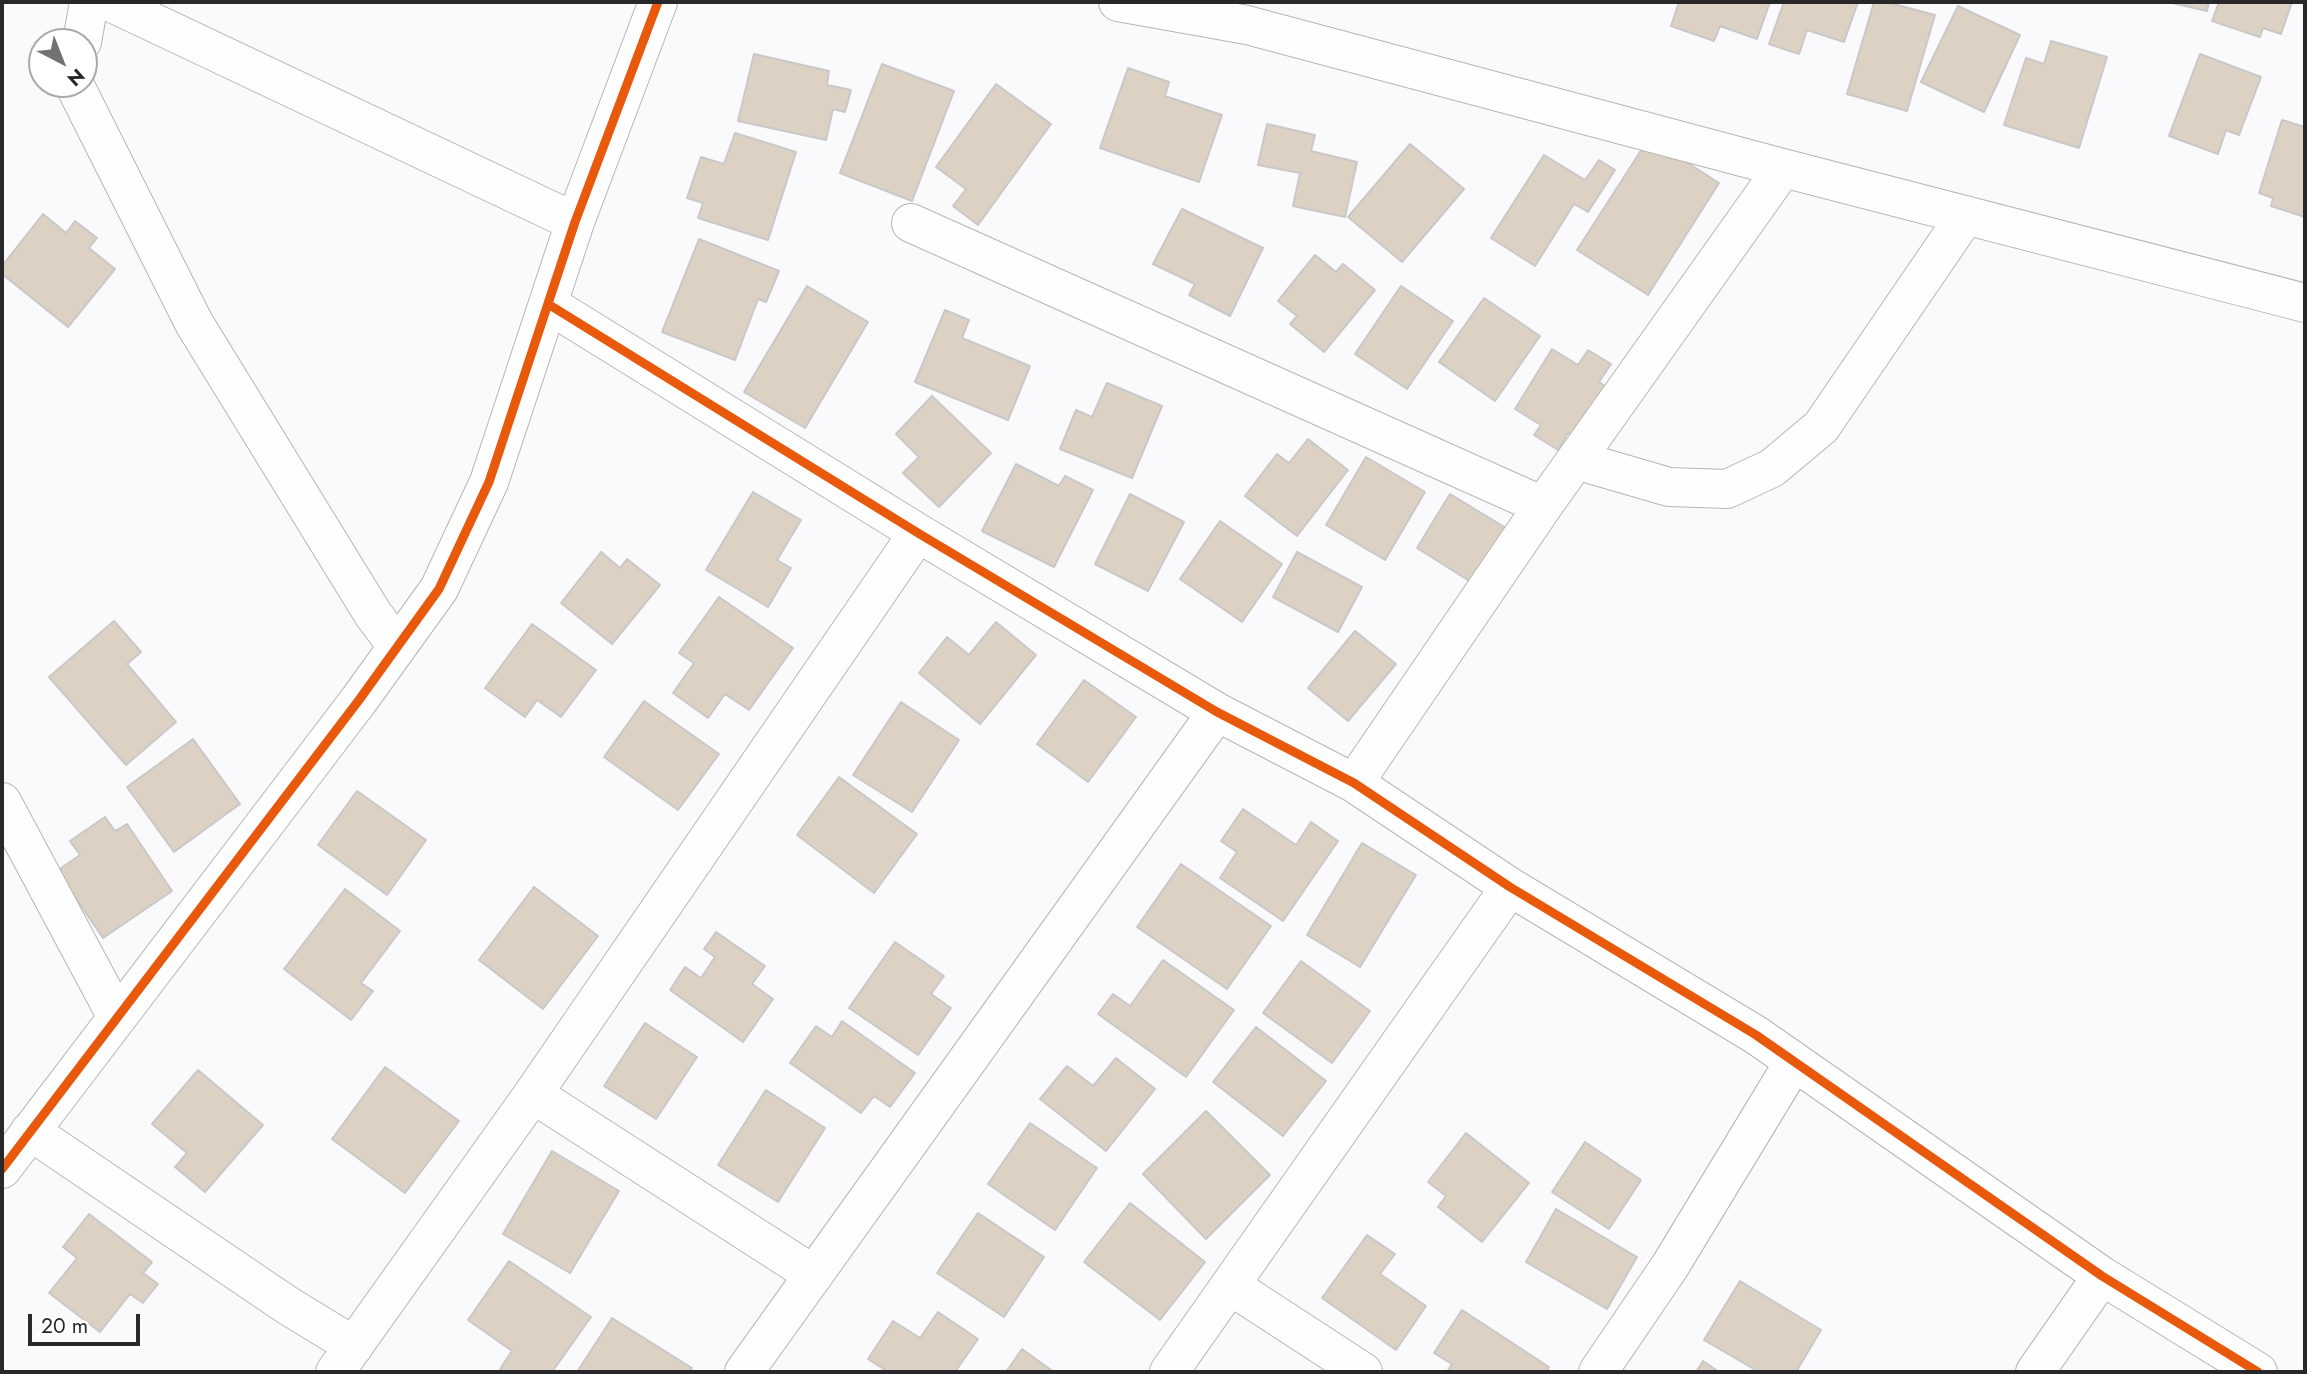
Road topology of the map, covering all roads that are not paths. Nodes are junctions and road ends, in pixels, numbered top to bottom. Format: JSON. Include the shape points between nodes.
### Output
{"nodes":[{"id":1,"x":89,"y":2,"type":"edge"},
{"id":2,"x":110,"y":2,"type":"edge"},
{"id":3,"x":658,"y":2,"type":"edge"},
{"id":4,"x":1118,"y":2,"type":"edge"},
{"id":5,"x":1250,"y":14,"type":"edge"},
{"id":6,"x":84,"y":28,"type":"edge"},
{"id":7,"x":81,"y":98,"type":"edge"},
{"id":8,"x":1783,"y":168,"type":"junction"},
{"id":9,"x":1966,"y":215,"type":"junction"},
{"id":10,"x":575,"y":222,"type":"junction"},
{"id":11,"x":911,"y":223,"type":"dead end"},
{"id":12,"x":2305,"y":303,"type":"edge"},
{"id":13,"x":548,"y":304,"type":"junction"},
{"id":14,"x":1576,"y":460,"type":"junction"},
{"id":15,"x":1543,"y":506,"type":"junction"},
{"id":16,"x":918,"y":533,"type":"junction"},
{"id":17,"x":397,"y":646,"type":"junction"},
{"id":18,"x":1217,"y":712,"type":"junction"},
{"id":19,"x":1354,"y":783,"type":"junction"},
{"id":20,"x":2,"y":802,"type":"edge"},
{"id":21,"x":1510,"y":887,"type":"junction"},
{"id":22,"x":117,"y":1017,"type":"junction"},
{"id":23,"x":1794,"y":1062,"type":"junction"},
{"id":24,"x":533,"y":1094,"type":"junction"},
{"id":25,"x":30,"y":1131,"type":"junction"},
{"id":26,"x":2,"y":1169,"type":"edge"},
{"id":27,"x":814,"y":1275,"type":"junction"},
{"id":28,"x":2102,"y":1276,"type":"junction"},
{"id":29,"x":1231,"y":1286,"type":"junction"},
{"id":30,"x":345,"y":1359,"type":"edge"},
{"id":31,"x":744,"y":1372,"type":"edge"},
{"id":32,"x":1169,"y":1372,"type":"edge"},
{"id":33,"x":1363,"y":1372,"type":"edge"},
{"id":34,"x":1598,"y":1372,"type":"edge"},
{"id":35,"x":2035,"y":1372,"type":"edge"},
{"id":36,"x":2258,"y":1372,"type":"edge"}],
"edges":[{"from":1,"to":6,"type":"street"},
{"from":2,"to":10,"type":"street"},
{"from":3,"to":10,"type":"street"},
{"from":4,"to":5,"type":"street"},
{"from":5,"to":8,"type":"street"},
{"from":7,"to":17,"type":"street","via":[[194,323]]},
{"from":8,"to":9,"type":"street"},
{"from":8,"to":14,"type":"street"},
{"from":9,"to":12,"type":"street"},
{"from":9,"to":14,"type":"street","via":[[1821,427],[1772,468],[1727,489],[1681,488]]},
{"from":10,"to":13,"type":"street"},
{"from":11,"to":15,"type":"street"},
{"from":13,"to":16,"type":"street"},
{"from":13,"to":17,"type":"street","via":[[489,482],[439,589]]},
{"from":14,"to":15,"type":"street"},
{"from":15,"to":19,"type":"street"},
{"from":16,"to":18,"type":"street"},
{"from":16,"to":24,"type":"street"},
{"from":17,"to":22,"type":"street"},
{"from":18,"to":19,"type":"street"},
{"from":18,"to":27,"type":"street"},
{"from":19,"to":21,"type":"street"},
{"from":20,"to":22,"type":"street"},
{"from":21,"to":23,"type":"street"},
{"from":21,"to":29,"type":"street"},
{"from":22,"to":25,"type":"street"},
{"from":23,"to":28,"type":"street"},
{"from":23,"to":34,"type":"street","via":[[1670,1266]]},
{"from":24,"to":27,"type":"street"},
{"from":24,"to":30,"type":"street"},
{"from":25,"to":26,"type":"street"},
{"from":25,"to":30,"type":"street","via":[[287,1305]]},
{"from":27,"to":31,"type":"street"},
{"from":28,"to":35,"type":"street"},
{"from":28,"to":36,"type":"street"},
{"from":29,"to":32,"type":"street"},
{"from":29,"to":33,"type":"street"}]}
